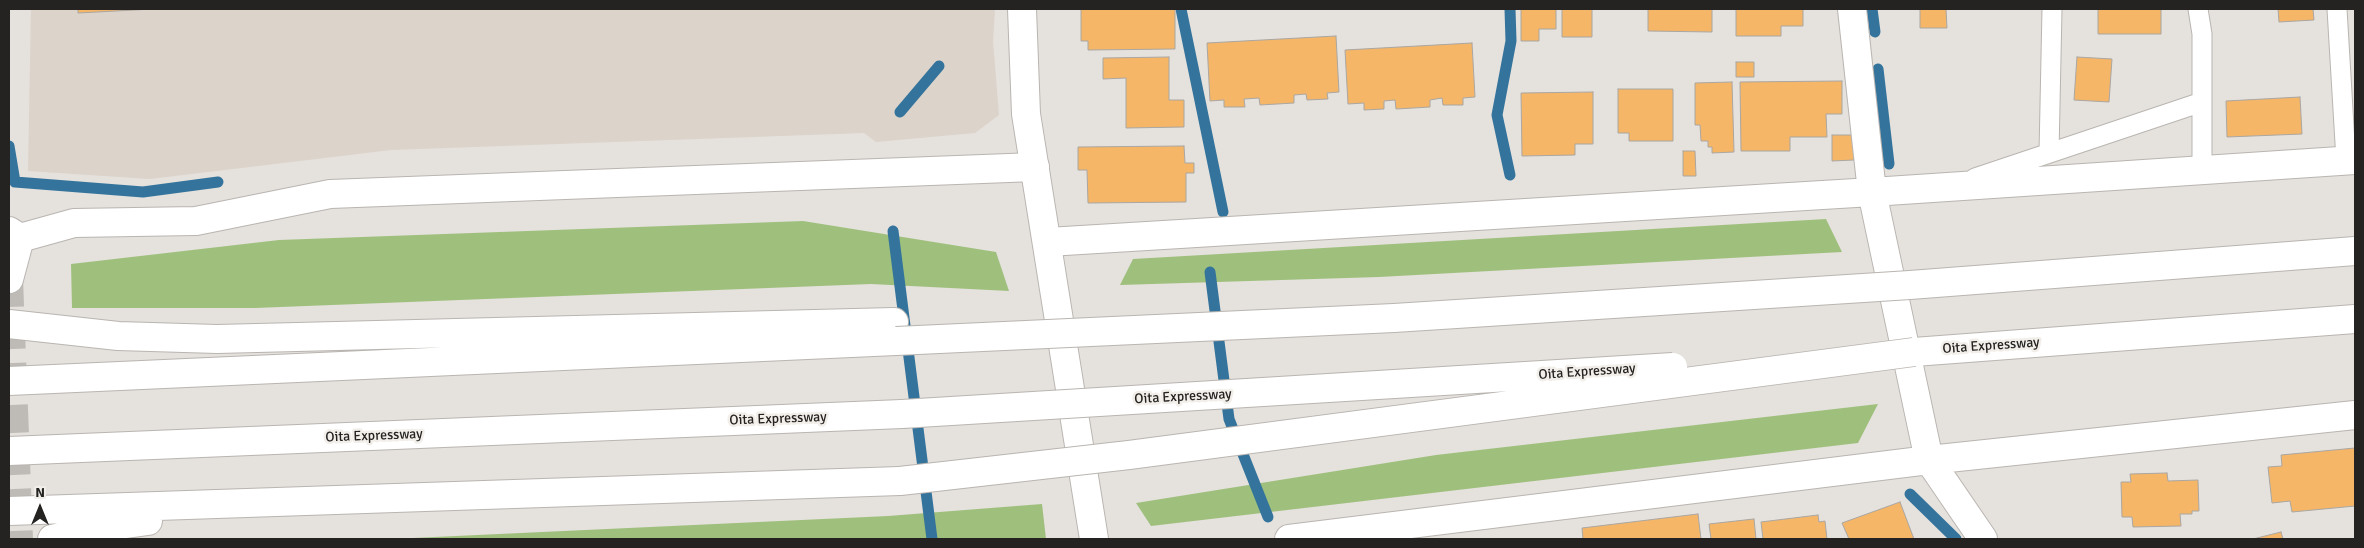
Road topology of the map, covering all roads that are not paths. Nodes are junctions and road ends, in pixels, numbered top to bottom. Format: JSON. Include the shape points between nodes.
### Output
{"nodes":[{"id":1,"x":1022,"y":9,"type":"edge"},
{"id":2,"x":1852,"y":9,"type":"edge"},
{"id":3,"x":2052,"y":9,"type":"edge"},
{"id":4,"x":2198,"y":9,"type":"edge"},
{"id":5,"x":2337,"y":9,"type":"edge"},
{"id":6,"x":2202,"y":102,"type":"junction"},
{"id":7,"x":2049,"y":153,"type":"junction"},
{"id":8,"x":2351,"y":160,"type":"edge"},
{"id":9,"x":1036,"y":167,"type":"junction"},
{"id":10,"x":2202,"y":170,"type":"junction"},
{"id":11,"x":1948,"y":187,"type":"junction"},
{"id":12,"x":1872,"y":192,"type":"junction"},
{"id":13,"x":14,"y":235,"type":"edge"},
{"id":14,"x":1048,"y":242,"type":"junction"},
{"id":15,"x":2355,"y":251,"type":"edge"},
{"id":16,"x":9,"y":279,"type":"edge"},
{"id":17,"x":2355,"y":319,"type":"edge"},
{"id":18,"x":9,"y":324,"type":"edge"},
{"id":19,"x":895,"y":331,"type":"junction"},
{"id":20,"x":1914,"y":352,"type":"junction"},
{"id":21,"x":9,"y":381,"type":"edge"},
{"id":22,"x":2355,"y":415,"type":"edge"},
{"id":23,"x":9,"y":451,"type":"edge"},
{"id":24,"x":1929,"y":460,"type":"junction"},
{"id":25,"x":403,"y":499,"type":"junction"},
{"id":26,"x":9,"y":511,"type":"edge"},
{"id":27,"x":52,"y":539,"type":"edge"},
{"id":28,"x":1094,"y":539,"type":"edge"},
{"id":29,"x":1301,"y":539,"type":"edge"},
{"id":30,"x":1983,"y":539,"type":"edge"}],
"edges":[{"from":1,"to":9,"type":"main road","via":[[1026,114]]},
{"from":2,"to":12,"type":"main road"},
{"from":3,"to":7,"type":"lane"},
{"from":4,"to":6,"type":"lane","via":[[2202,34]]},
{"from":5,"to":8,"type":"lane"},
{"from":6,"to":7,"type":"lane"},
{"from":6,"to":10,"type":"lane"},
{"from":7,"to":11,"type":"lane"},
{"from":8,"to":10,"type":"main road"},
{"from":9,"to":13,"type":"main road","via":[[330,194],[196,221],[74,223]]},
{"from":9,"to":14,"type":"main road"},
{"from":10,"to":11,"type":"main road"},
{"from":11,"to":12,"type":"main road"},
{"from":12,"to":14,"type":"main road"},
{"from":12,"to":24,"type":"main road"},
{"from":13,"to":16,"type":"main road"},
{"from":14,"to":28,"type":"main road"},
{"from":15,"to":19,"type":"main road","bridge":true,"via":[[1910,285],[1394,318],[1155,329]]},
{"from":17,"to":20,"type":"main road","name":"Oita Expressway"},
{"from":18,"to":19,"type":"main road","via":[[118,336],[217,339]]},
{"from":19,"to":21,"type":"main road"},
{"from":20,"to":23,"type":"main road","name":"Oita Expressway","bridge":true,"via":[[902,414]]},
{"from":20,"to":25,"type":"main road","bridge":true,"via":[[1129,455],[900,481]]},
{"from":22,"to":24,"type":"main road"},
{"from":24,"to":29,"type":"main road"},
{"from":24,"to":30,"type":"main road"},
{"from":25,"to":26,"type":"main road"},
{"from":25,"to":27,"type":"main road","via":[[174,517]]}]}
